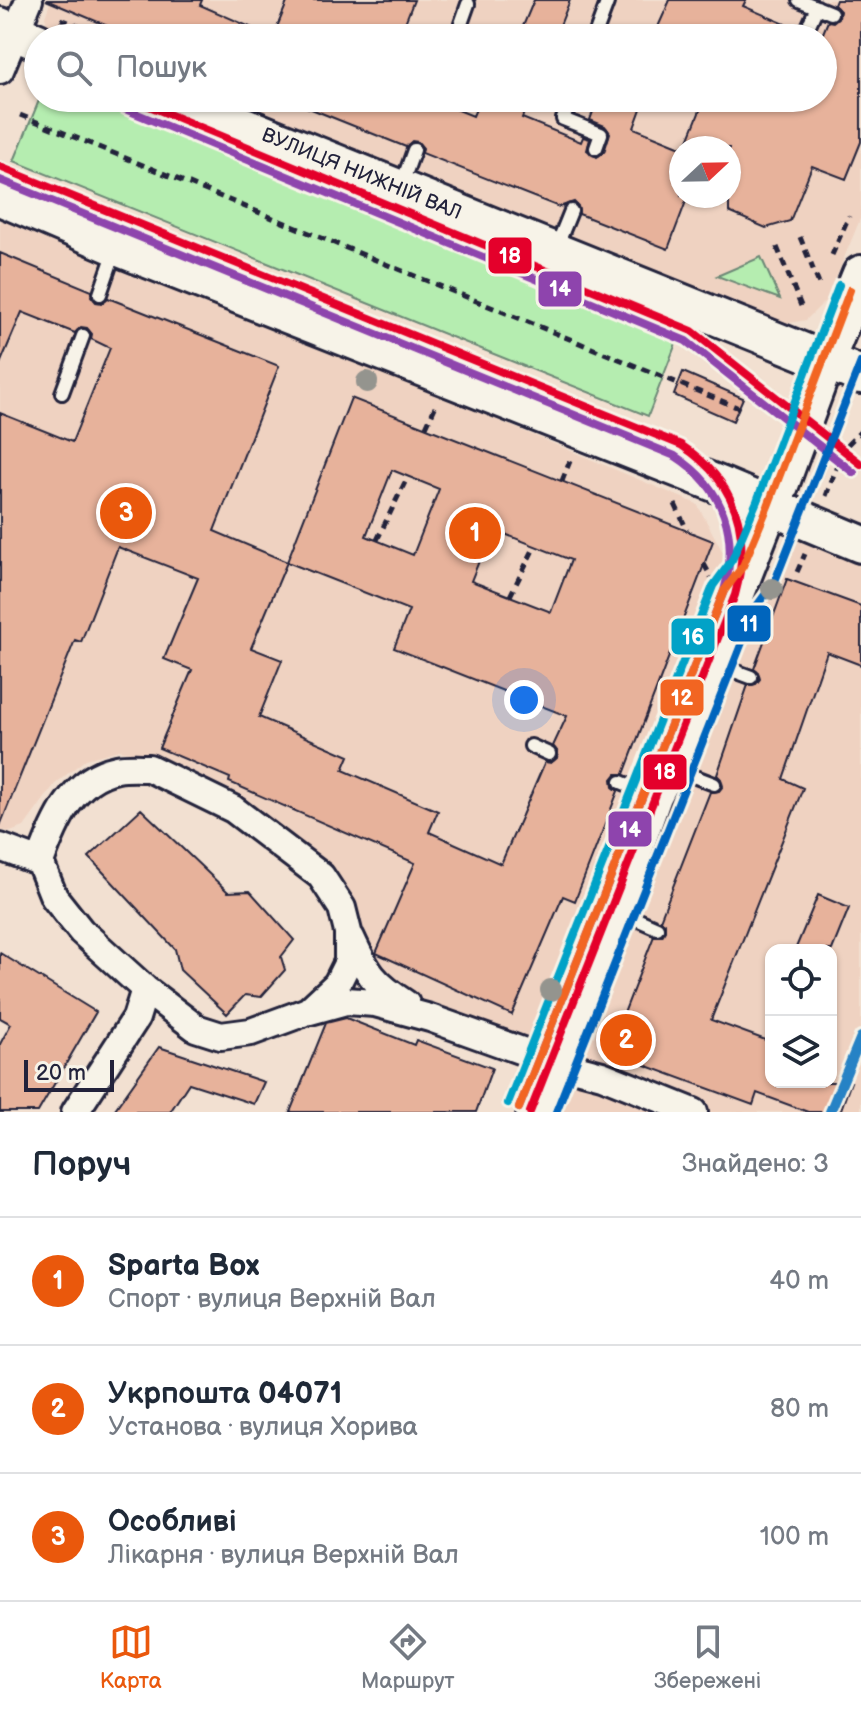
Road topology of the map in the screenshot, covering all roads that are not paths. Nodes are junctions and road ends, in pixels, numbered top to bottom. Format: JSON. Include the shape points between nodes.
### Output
{"nodes":[{"id":1,"x":799,"y":0,"type":"edge"},
{"id":2,"x":607,"y":3,"type":"dead end"},
{"id":3,"x":468,"y":4,"type":"dead end"},
{"id":4,"x":817,"y":7,"type":"junction"},
{"id":5,"x":831,"y":13,"type":"dead end"},
{"id":6,"x":461,"y":24,"type":"edge"},
{"id":7,"x":599,"y":24,"type":"edge"},
{"id":8,"x":809,"y":24,"type":"edge"},
{"id":9,"x":24,"y":31,"type":"edge"},
{"id":10,"x":0,"y":70,"type":"edge"},
{"id":11,"x":242,"y":112,"type":"edge"},
{"id":12,"x":566,"y":112,"type":"edge"},
{"id":13,"x":596,"y":148,"type":"dead end"},
{"id":14,"x":414,"y":150,"type":"dead end"},
{"id":15,"x":400,"y":188,"type":"junction"},
{"id":16,"x":0,"y":197,"type":"edge"},
{"id":17,"x":571,"y":211,"type":"dead end"},
{"id":18,"x":117,"y":247,"type":"junction"},
{"id":19,"x":555,"y":251,"type":"junction"},
{"id":20,"x":846,"y":266,"type":"edge"},
{"id":21,"x":100,"y":294,"type":"dead end"},
{"id":22,"x":83,"y":336,"type":"dead end"},
{"id":23,"x":826,"y":360,"type":"junction"},
{"id":24,"x":861,"y":375,"type":"edge"},
{"id":25,"x":62,"y":393,"type":"dead end"},
{"id":26,"x":772,"y":507,"type":"junction"},
{"id":27,"x":861,"y":544,"type":"edge"},
{"id":28,"x":711,"y":662,"type":"junction"},
{"id":29,"x":751,"y":677,"type":"dead end"},
{"id":30,"x":531,"y":746,"type":"dead end"},
{"id":31,"x":549,"y":754,"type":"dead end"},
{"id":32,"x":670,"y":767,"type":"junction"},
{"id":33,"x":621,"y":782,"type":"dead end"},
{"id":34,"x":714,"y":784,"type":"dead end"},
{"id":35,"x":655,"y":796,"type":"junction"},
{"id":36,"x":0,"y":847,"type":"edge"},
{"id":37,"x":40,"y":862,"type":"junction"},
{"id":38,"x":614,"y":910,"type":"junction"},
{"id":39,"x":657,"y":928,"type":"dead end"},
{"id":40,"x":348,"y":932,"type":"junction"},
{"id":41,"x":145,"y":989,"type":"junction"},
{"id":42,"x":308,"y":1011,"type":"junction"},
{"id":43,"x":430,"y":1018,"type":"junction"},
{"id":44,"x":553,"y":1062,"type":"junction"},
{"id":45,"x":75,"y":1112,"type":"edge"},
{"id":46,"x":533,"y":1112,"type":"edge"},
{"id":47,"x":694,"y":1112,"type":"edge"}],
"edges":[{"from":1,"to":4,"type":"lane"},
{"from":2,"to":7,"type":"lane"},
{"from":3,"to":6,"type":"lane"},
{"from":4,"to":5,"type":"lane"},
{"from":4,"to":8,"type":"lane"},
{"from":9,"to":10,"type":"street"},
{"from":11,"to":15,"type":"main road","name":"ВУЛИЦЯ НИЖНІЙ ВАЛ"},
{"from":12,"to":13,"type":"lane","via":[[563,119],[601,134]]},
{"from":14,"to":15,"type":"lane"},
{"from":15,"to":19,"type":"main road","name":"ВУЛИЦЯ НИЖНІЙ ВАЛ"},
{"from":16,"to":18,"type":"main road"},
{"from":17,"to":19,"type":"lane"},
{"from":18,"to":21,"type":"lane"},
{"from":18,"to":26,"type":"main road"},
{"from":19,"to":23,"type":"main road","name":"ВУЛИЦЯ НИЖНІЙ ВАЛ"},
{"from":20,"to":23,"type":"main road"},
{"from":22,"to":25,"type":"lane"},
{"from":23,"to":24,"type":"main road","name":"ВУЛИЦЯ НИЖНІЙ ВАЛ"},
{"from":23,"to":26,"type":"main road"},
{"from":26,"to":27,"type":"main road"},
{"from":26,"to":28,"type":"street"},
{"from":28,"to":29,"type":"lane"},
{"from":28,"to":32,"type":"street"},
{"from":30,"to":31,"type":"lane"},
{"from":32,"to":34,"type":"lane"},
{"from":32,"to":35,"type":"street"},
{"from":33,"to":35,"type":"lane"},
{"from":35,"to":38,"type":"street"},
{"from":36,"to":37,"type":"street"},
{"from":37,"to":40,"type":"street","via":[[54,823],[81,786],[116,769],[149,768],[233,809],[321,876],[342,908]]},
{"from":37,"to":41,"type":"street","via":[[54,897],[81,931]]},
{"from":38,"to":39,"type":"lane"},
{"from":38,"to":44,"type":"street"},
{"from":40,"to":42,"type":"street","via":[[348,962],[337,984]]},
{"from":40,"to":43,"type":"street","via":[[365,970],[382,988]]},
{"from":41,"to":42,"type":"street","via":[[196,1028],[221,1036],[251,1032]]},
{"from":41,"to":45,"type":"street","via":[[136,1018]]},
{"from":42,"to":43,"type":"street","via":[[346,1001]]},
{"from":43,"to":44,"type":"street"},
{"from":44,"to":46,"type":"street"},
{"from":44,"to":47,"type":"street","via":[[602,1075]]}]}
